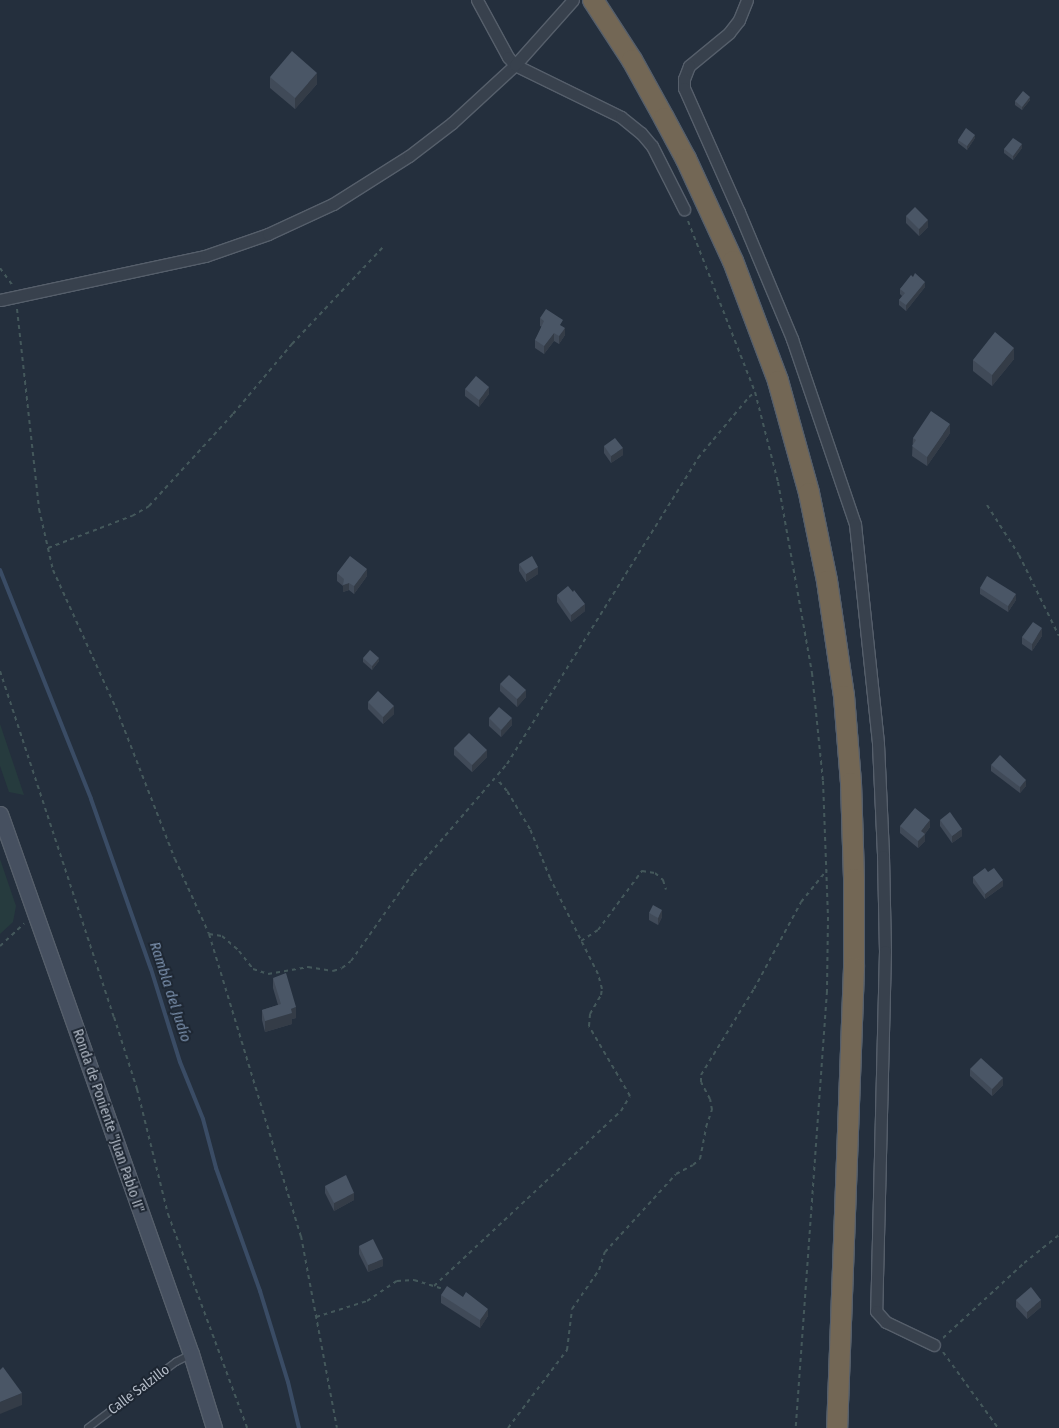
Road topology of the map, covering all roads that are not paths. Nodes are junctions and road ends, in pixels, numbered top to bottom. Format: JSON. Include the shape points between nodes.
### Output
{"nodes":[{"id":1,"x":477,"y":0,"type":"edge"},
{"id":2,"x":573,"y":0,"type":"edge"},
{"id":3,"x":593,"y":0,"type":"edge"},
{"id":4,"x":747,"y":0,"type":"edge"},
{"id":5,"x":516,"y":65,"type":"junction"},
{"id":6,"x":684,"y":209,"type":"road end"},
{"id":7,"x":0,"y":300,"type":"edge"},
{"id":8,"x":1,"y":822,"type":"edge"},
{"id":9,"x":934,"y":1346,"type":"road end"},
{"id":10,"x":190,"y":1354,"type":"junction"},
{"id":11,"x":93,"y":1427,"type":"edge"},
{"id":12,"x":214,"y":1428,"type":"edge"},
{"id":13,"x":838,"y":1428,"type":"edge"}],
"edges":[{"from":1,"to":5,"type":"street","via":[[508,57]]},
{"from":2,"to":5,"type":"street"},
{"from":3,"to":13,"type":"highway","via":[[686,159],[733,261],[783,399],[809,493],[827,581],[845,704],[854,889]]},
{"from":4,"to":9,"type":"street","via":[[739,20],[729,33],[689,66],[684,88],[792,339],[855,524],[878,744],[883,856],[885,951],[876,1311],[886,1322]]},
{"from":5,"to":6,"type":"street","via":[[621,117],[641,133],[652,146]]},
{"from":5,"to":7,"type":"street","via":[[452,123],[409,156],[339,201],[306,217],[205,256]]},
{"from":8,"to":10,"type":"main road","name":"Ronda de Poniente \"Juan Pablo II\""},
{"from":10,"to":11,"type":"lane","name":"Calle Salzillo"},
{"from":10,"to":12,"type":"main road","name":"Ronda de Poniente \"Juan Pablo II\""}]}
